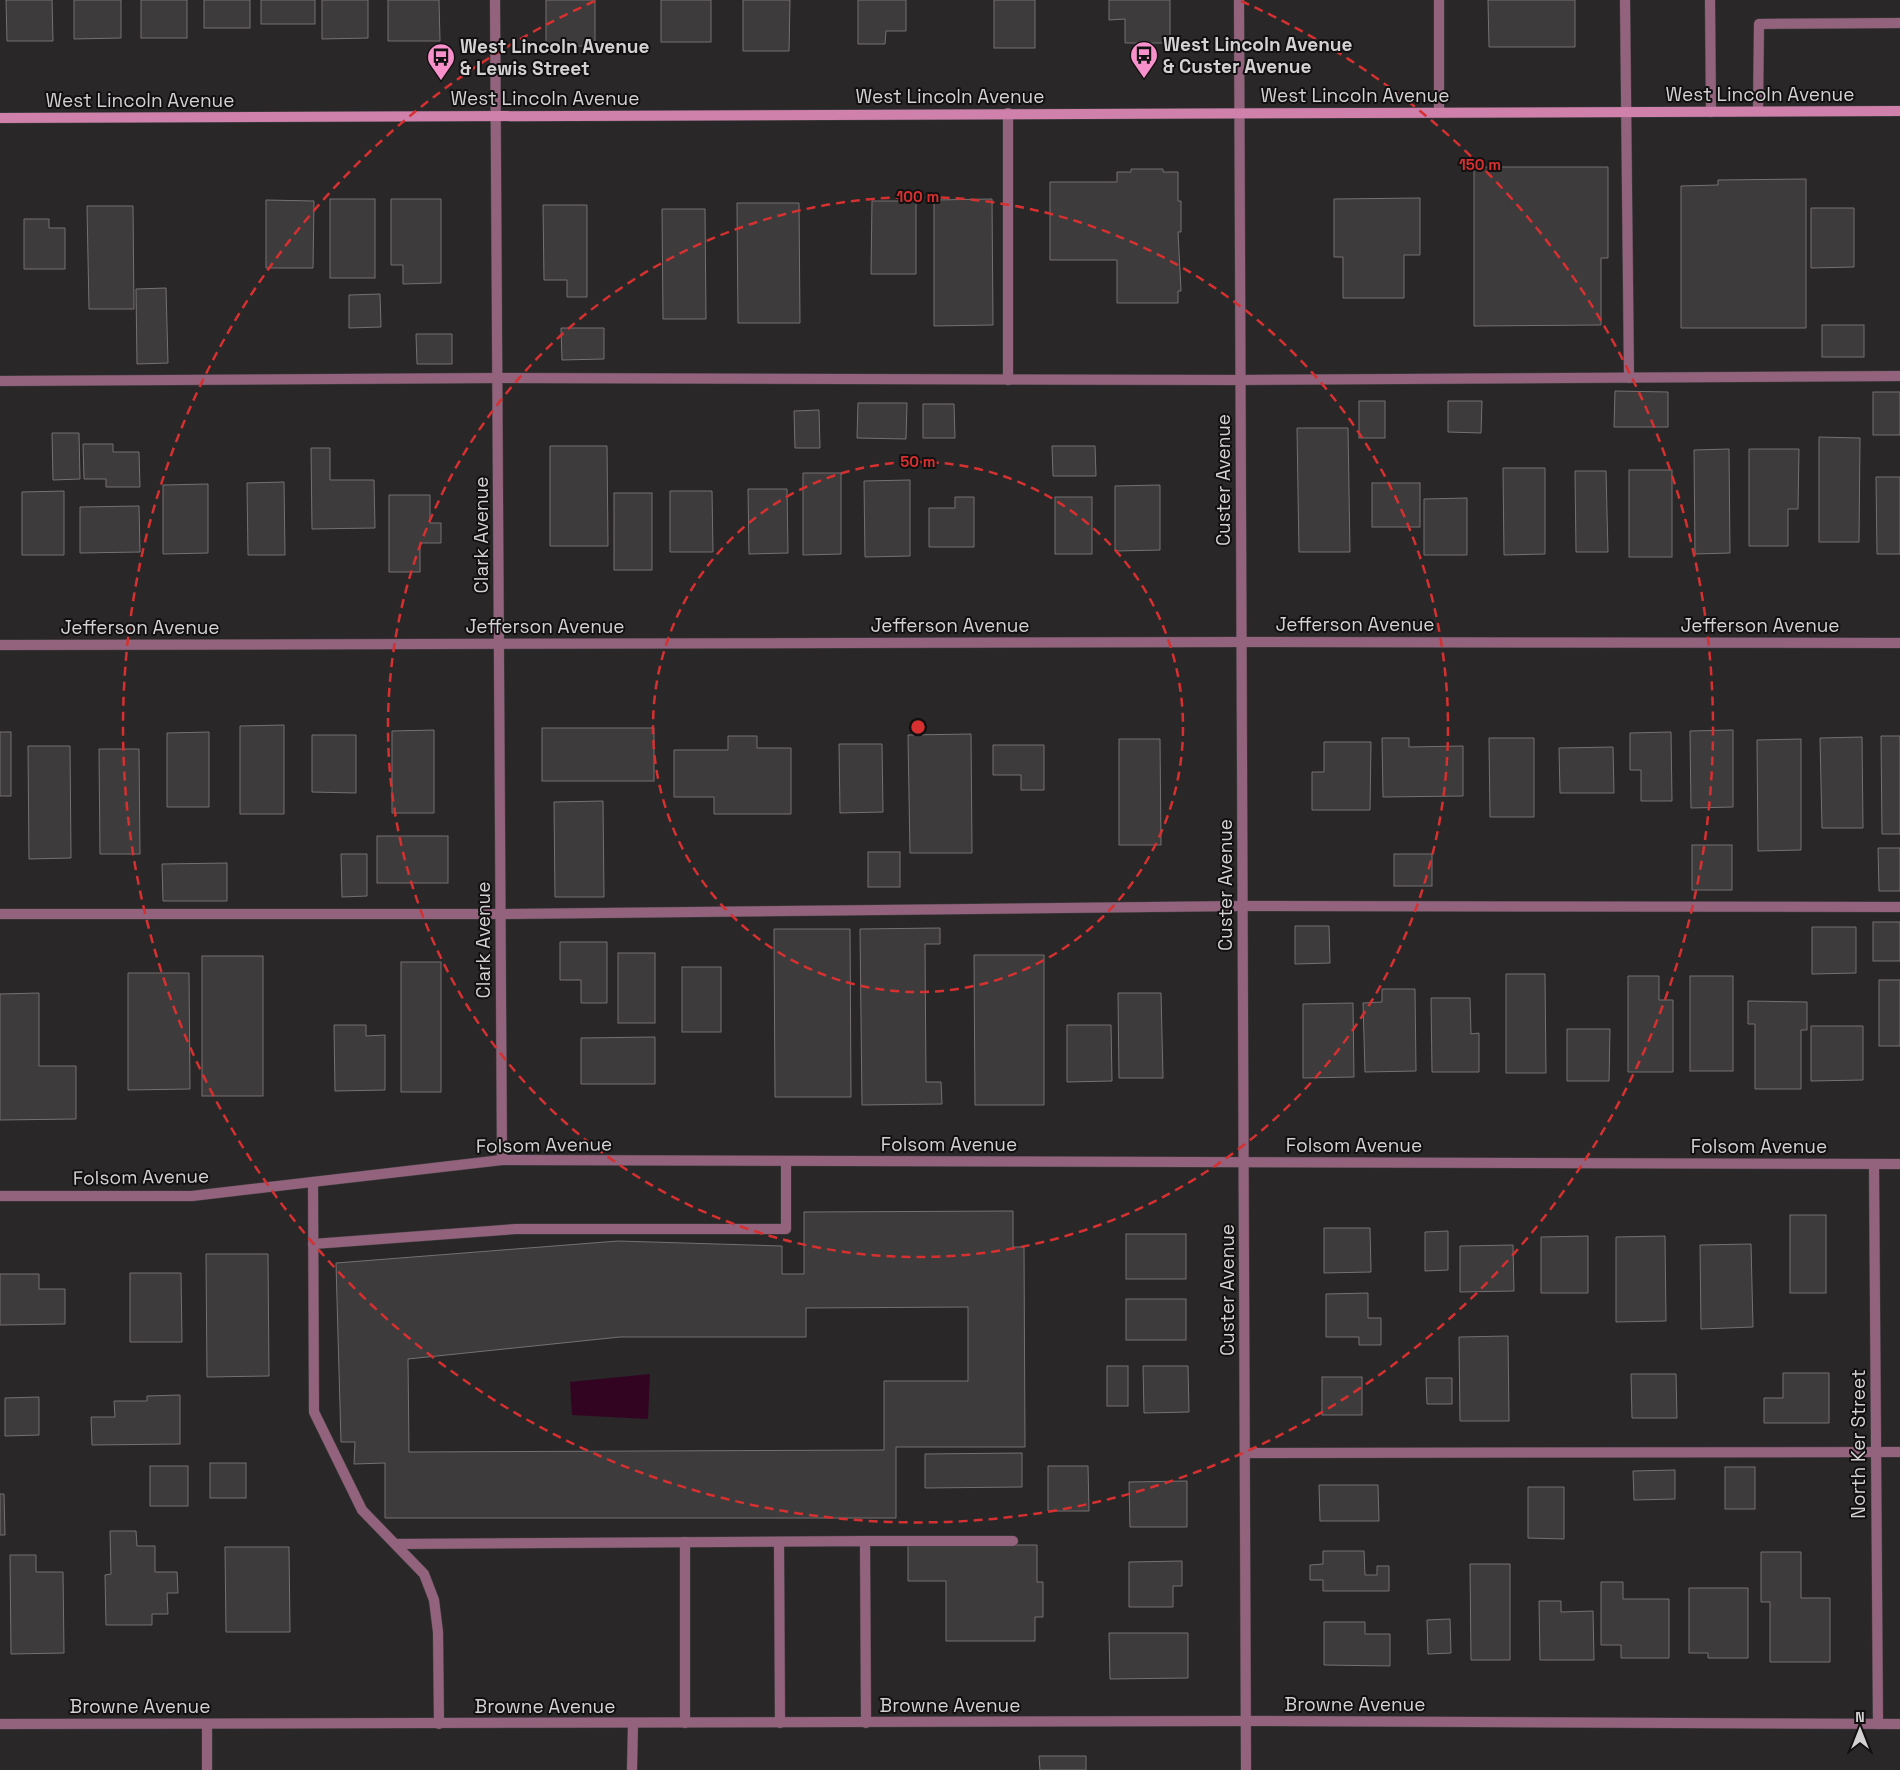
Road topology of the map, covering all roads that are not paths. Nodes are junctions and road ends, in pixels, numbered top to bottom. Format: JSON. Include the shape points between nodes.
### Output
{"nodes":[{"id":1,"x":495,"y":0,"type":"edge"},
{"id":2,"x":1239,"y":0,"type":"edge"},
{"id":3,"x":1439,"y":0,"type":"edge"},
{"id":4,"x":1625,"y":0,"type":"edge"},
{"id":5,"x":1710,"y":0,"type":"edge"},
{"id":6,"x":1900,"y":23,"type":"edge"},
{"id":7,"x":1758,"y":111,"type":"junction"},
{"id":8,"x":1900,"y":111,"type":"edge"},
{"id":9,"x":1239,"y":112,"type":"junction"},
{"id":10,"x":1439,"y":112,"type":"junction"},
{"id":11,"x":1627,"y":112,"type":"junction"},
{"id":12,"x":1711,"y":112,"type":"junction"},
{"id":13,"x":1008,"y":113,"type":"junction"},
{"id":14,"x":496,"y":116,"type":"junction"},
{"id":15,"x":0,"y":118,"type":"edge"},
{"id":16,"x":1900,"y":376,"type":"edge"},
{"id":17,"x":497,"y":378,"type":"junction"},
{"id":18,"x":1629,"y":378,"type":"junction"},
{"id":19,"x":1008,"y":380,"type":"junction"},
{"id":20,"x":1240,"y":380,"type":"junction"},
{"id":21,"x":0,"y":381,"type":"edge"},
{"id":22,"x":1242,"y":642,"type":"junction"},
{"id":23,"x":1900,"y":643,"type":"edge"},
{"id":24,"x":499,"y":644,"type":"junction"},
{"id":25,"x":0,"y":645,"type":"edge"},
{"id":26,"x":1242,"y":906,"type":"junction"},
{"id":27,"x":1900,"y":907,"type":"edge"},
{"id":28,"x":0,"y":914,"type":"edge"},
{"id":29,"x":500,"y":914,"type":"junction"},
{"id":30,"x":502,"y":1160,"type":"junction"},
{"id":31,"x":786,"y":1161,"type":"junction"},
{"id":32,"x":1244,"y":1162,"type":"junction"},
{"id":33,"x":1874,"y":1164,"type":"junction"},
{"id":34,"x":1900,"y":1164,"type":"edge"},
{"id":35,"x":313,"y":1182,"type":"junction"},
{"id":36,"x":0,"y":1196,"type":"edge"},
{"id":37,"x":313,"y":1244,"type":"junction"},
{"id":38,"x":1876,"y":1452,"type":"junction"},
{"id":39,"x":1900,"y":1452,"type":"edge"},
{"id":40,"x":1245,"y":1454,"type":"junction"},
{"id":41,"x":865,"y":1541,"type":"junction"},
{"id":42,"x":1013,"y":1541,"type":"dead end"},
{"id":43,"x":685,"y":1542,"type":"junction"},
{"id":44,"x":779,"y":1542,"type":"junction"},
{"id":45,"x":396,"y":1544,"type":"junction"},
{"id":46,"x":1246,"y":1721,"type":"junction"},
{"id":47,"x":685,"y":1723,"type":"junction"},
{"id":48,"x":780,"y":1723,"type":"junction"},
{"id":49,"x":866,"y":1723,"type":"junction"},
{"id":50,"x":0,"y":1724,"type":"edge"},
{"id":51,"x":207,"y":1724,"type":"junction"},
{"id":52,"x":439,"y":1724,"type":"junction"},
{"id":53,"x":633,"y":1724,"type":"junction"},
{"id":54,"x":1878,"y":1724,"type":"junction"},
{"id":55,"x":1900,"y":1724,"type":"edge"},
{"id":56,"x":207,"y":1770,"type":"edge"},
{"id":57,"x":632,"y":1770,"type":"edge"},
{"id":58,"x":1246,"y":1770,"type":"edge"}],
"edges":[{"from":1,"to":14,"type":"street","name":"Clark Avenue"},
{"from":2,"to":9,"type":"street","name":"Custer Avenue"},
{"from":3,"to":10,"type":"street"},
{"from":4,"to":11,"type":"street"},
{"from":5,"to":12,"type":"street"},
{"from":6,"to":7,"type":"street","via":[[1759,24]]},
{"from":7,"to":8,"type":"main road","name":"West Lincoln Avenue"},
{"from":7,"to":12,"type":"main road","name":"West Lincoln Avenue"},
{"from":9,"to":10,"type":"main road","name":"West Lincoln Avenue"},
{"from":9,"to":13,"type":"main road","name":"West Lincoln Avenue"},
{"from":9,"to":20,"type":"street","name":"Custer Avenue"},
{"from":10,"to":11,"type":"main road","name":"West Lincoln Avenue"},
{"from":11,"to":12,"type":"main road","name":"West Lincoln Avenue"},
{"from":11,"to":18,"type":"street"},
{"from":13,"to":14,"type":"main road","name":"West Lincoln Avenue"},
{"from":13,"to":19,"type":"street"},
{"from":14,"to":15,"type":"main road","name":"West Lincoln Avenue"},
{"from":14,"to":17,"type":"street","name":"Clark Avenue"},
{"from":16,"to":18,"type":"street"},
{"from":17,"to":19,"type":"street"},
{"from":17,"to":21,"type":"street"},
{"from":17,"to":24,"type":"street","name":"Clark Avenue"},
{"from":18,"to":20,"type":"street"},
{"from":19,"to":20,"type":"street"},
{"from":20,"to":22,"type":"street","name":"Custer Avenue"},
{"from":22,"to":23,"type":"street","name":"Jefferson Avenue"},
{"from":22,"to":24,"type":"street","name":"Jefferson Avenue"},
{"from":22,"to":26,"type":"street","name":"Custer Avenue"},
{"from":24,"to":25,"type":"street","name":"Jefferson Avenue"},
{"from":24,"to":29,"type":"street","name":"Clark Avenue"},
{"from":26,"to":27,"type":"street"},
{"from":26,"to":29,"type":"street"},
{"from":26,"to":32,"type":"street","name":"Custer Avenue"},
{"from":28,"to":29,"type":"street"},
{"from":29,"to":30,"type":"street","name":"Clark Avenue"},
{"from":30,"to":31,"type":"street","name":"Folsom Avenue"},
{"from":30,"to":35,"type":"street","name":"Folsom Avenue"},
{"from":31,"to":32,"type":"street","name":"Folsom Avenue"},
{"from":31,"to":37,"type":"street","via":[[786,1229],[516,1229]]},
{"from":32,"to":33,"type":"street","name":"Folsom Avenue"},
{"from":32,"to":40,"type":"street","name":"Custer Avenue"},
{"from":33,"to":34,"type":"street","name":"Folsom Avenue"},
{"from":33,"to":38,"type":"street","name":"North Ker Street"},
{"from":35,"to":36,"type":"street","name":"Folsom Avenue","via":[[192,1196]]},
{"from":35,"to":37,"type":"street"},
{"from":37,"to":45,"type":"street","via":[[314,1412],[362,1510]]},
{"from":38,"to":39,"type":"street"},
{"from":38,"to":40,"type":"street"},
{"from":38,"to":54,"type":"street","name":"North Ker Street"},
{"from":40,"to":46,"type":"street","name":"Custer Avenue"},
{"from":41,"to":42,"type":"street"},
{"from":41,"to":44,"type":"street"},
{"from":41,"to":49,"type":"street"},
{"from":43,"to":44,"type":"street"},
{"from":43,"to":45,"type":"street"},
{"from":43,"to":47,"type":"street"},
{"from":44,"to":48,"type":"street"},
{"from":45,"to":52,"type":"street","via":[[424,1574],[434,1600],[438,1632]]},
{"from":46,"to":49,"type":"street","name":"Browne Avenue"},
{"from":46,"to":54,"type":"street","name":"Browne Avenue"},
{"from":46,"to":58,"type":"street","name":"Custer Avenue"},
{"from":47,"to":48,"type":"street","name":"Browne Avenue"},
{"from":47,"to":53,"type":"street","name":"Browne Avenue"},
{"from":48,"to":49,"type":"street","name":"Browne Avenue"},
{"from":50,"to":51,"type":"street","name":"Browne Avenue"},
{"from":51,"to":52,"type":"street","name":"Browne Avenue"},
{"from":51,"to":56,"type":"street"},
{"from":52,"to":53,"type":"street","name":"Browne Avenue"},
{"from":53,"to":57,"type":"street"},
{"from":54,"to":55,"type":"street","name":"Browne Avenue"}]}
